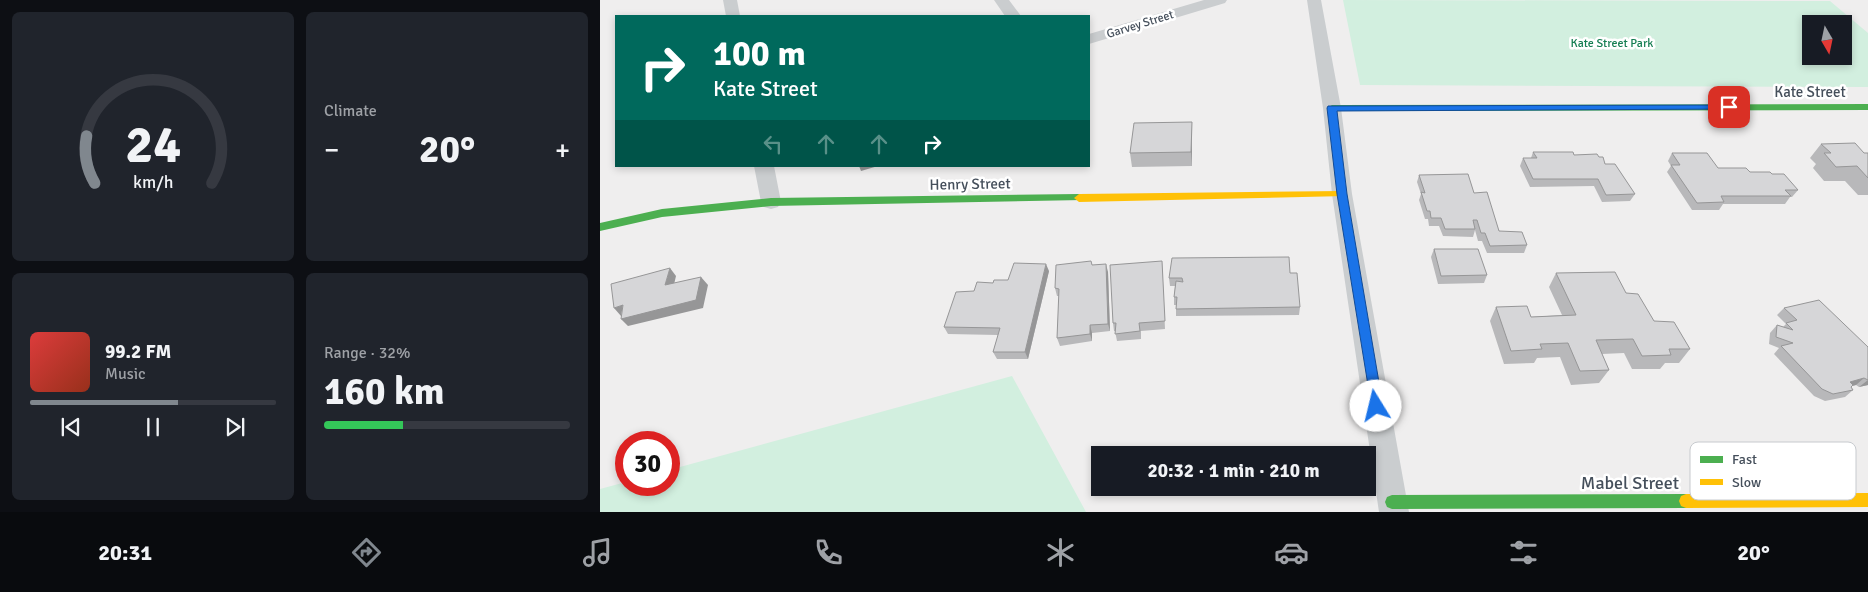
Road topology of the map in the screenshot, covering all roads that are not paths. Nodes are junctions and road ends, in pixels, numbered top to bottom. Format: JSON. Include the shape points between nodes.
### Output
{"nodes":[{"id":1,"x":730,"y":0,"type":"edge"},
{"id":2,"x":1001,"y":0,"type":"edge"},
{"id":3,"x":1220,"y":0,"type":"edge"},
{"id":4,"x":1314,"y":0,"type":"edge"},
{"id":5,"x":733,"y":15,"type":"edge"},
{"id":6,"x":1012,"y":15,"type":"edge"},
{"id":7,"x":1090,"y":40,"type":"edge"},
{"id":8,"x":1868,"y":107,"type":"edge"},
{"id":9,"x":1332,"y":108,"type":"junction"},
{"id":10,"x":764,"y":167,"type":"edge"},
{"id":11,"x":1342,"y":194,"type":"junction"},
{"id":12,"x":771,"y":202,"type":"junction"},
{"id":13,"x":600,"y":227,"type":"edge"},
{"id":14,"x":1868,"y":500,"type":"edge"},
{"id":15,"x":1393,"y":507,"type":"edge"}],
"edges":[{"from":1,"to":5,"type":"street"},
{"from":2,"to":6,"type":"street"},
{"from":3,"to":7,"type":"street","name":"Garvey Street"},
{"from":4,"to":9,"type":"street"},
{"from":8,"to":9,"type":"street","name":"Kate Street"},
{"from":9,"to":11,"type":"street"},
{"from":10,"to":12,"type":"street"},
{"from":11,"to":12,"type":"street","name":"Henry Street"},
{"from":11,"to":15,"type":"street"},
{"from":12,"to":13,"type":"street","name":"Henry Street","via":[[662,213]]},
{"from":14,"to":15,"type":"street","name":"Mabel Street"}]}
